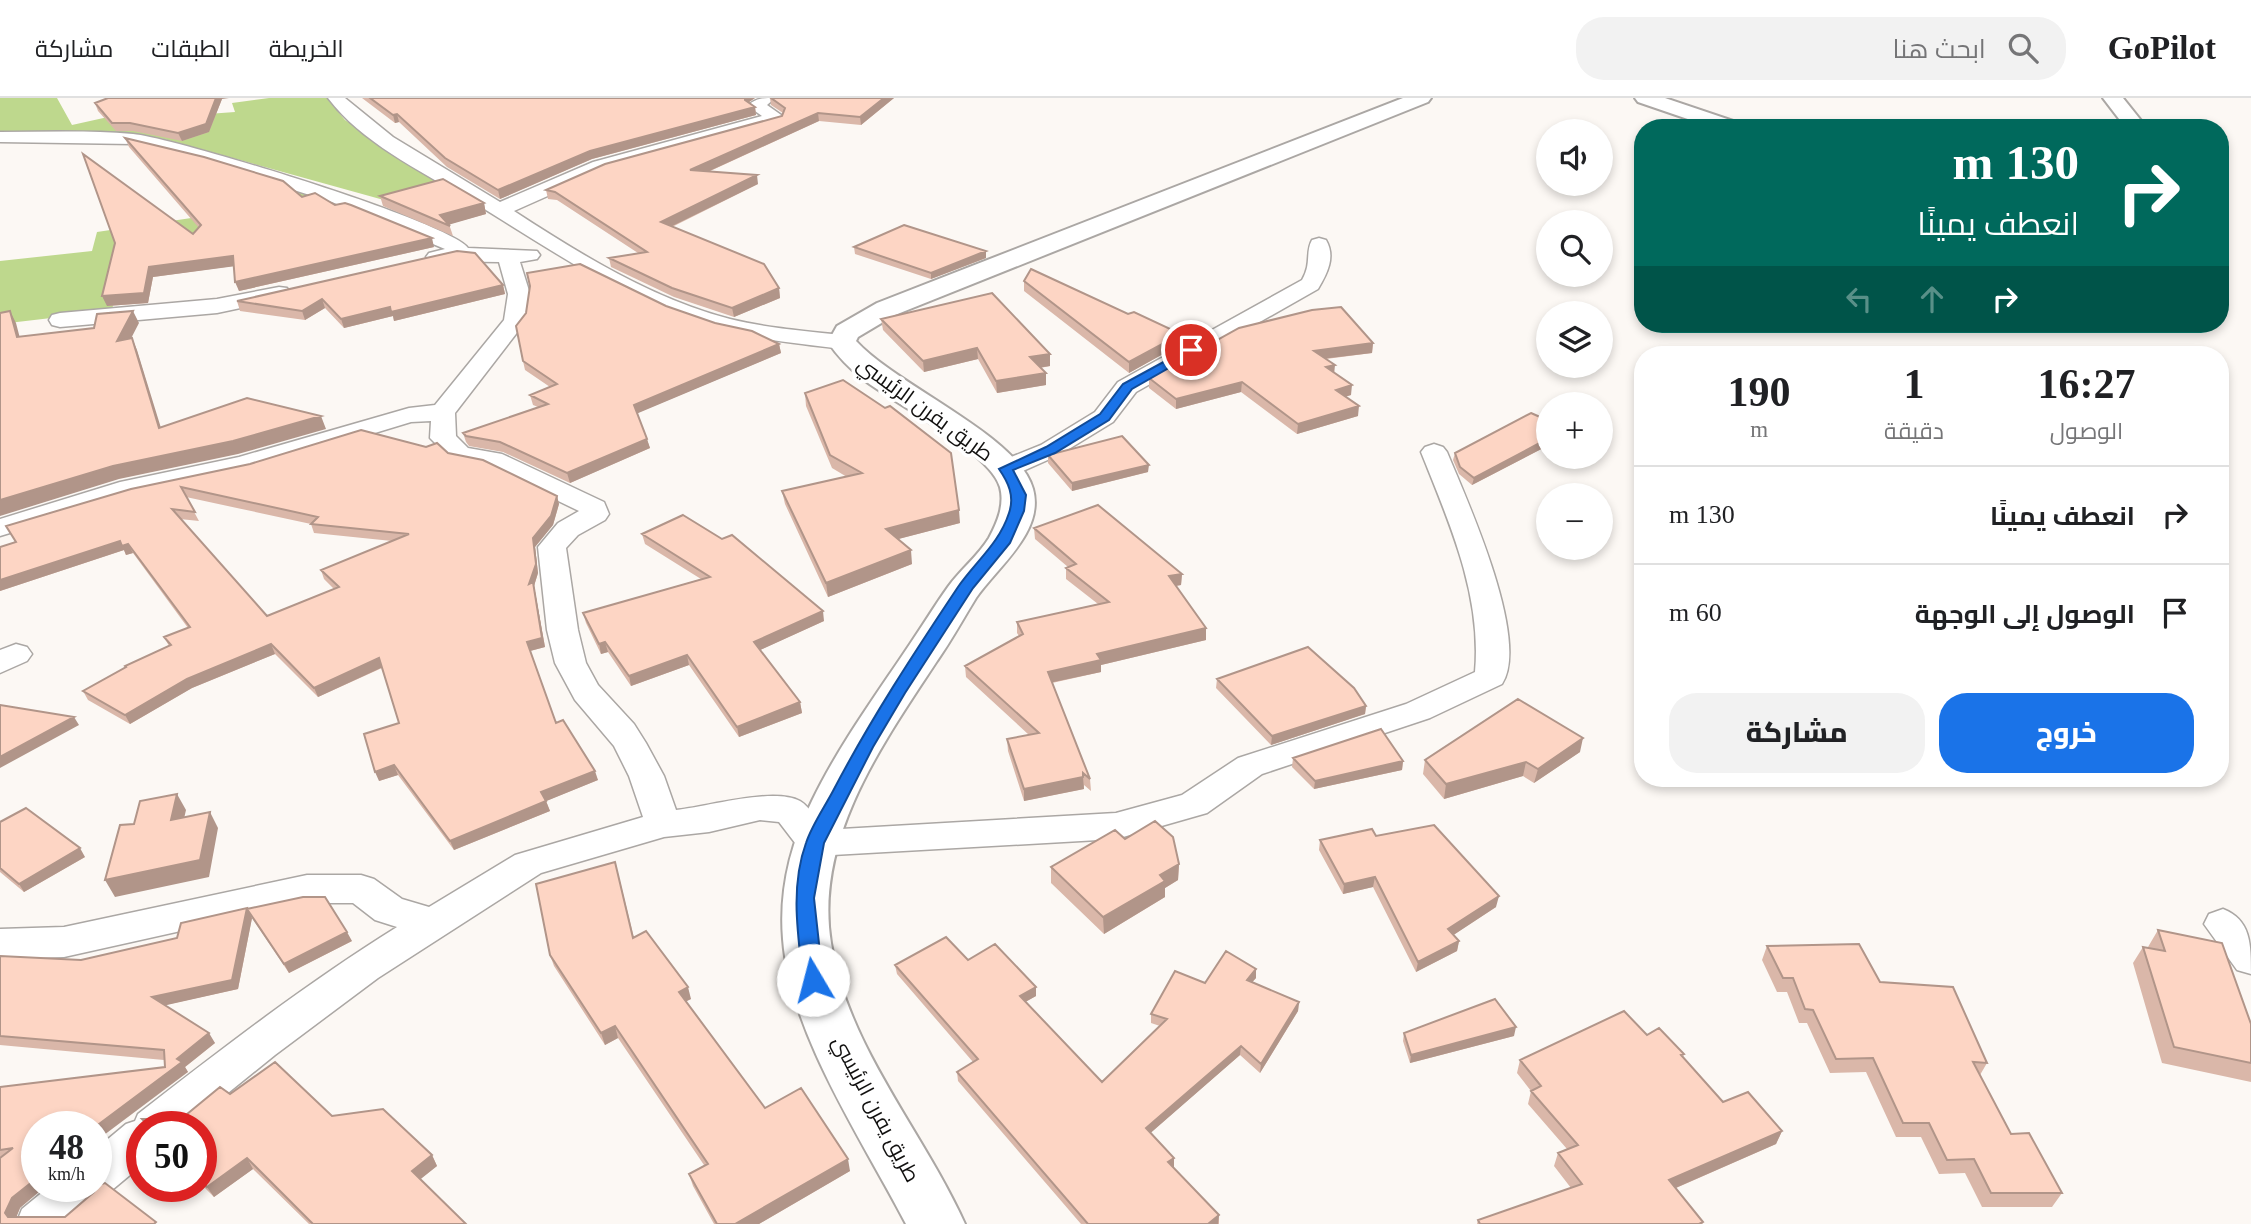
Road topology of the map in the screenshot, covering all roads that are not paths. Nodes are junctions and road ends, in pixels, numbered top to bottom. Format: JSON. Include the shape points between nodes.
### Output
{"nodes":[{"id":1,"x":336,"y":98,"type":"edge"},
{"id":2,"x":767,"y":98,"type":"edge"},
{"id":3,"x":1420,"y":98,"type":"edge"},
{"id":4,"x":1645,"y":98,"type":"edge"},
{"id":5,"x":2113,"y":98,"type":"edge"},
{"id":6,"x":1708,"y":119,"type":"edge"},
{"id":7,"x":2130,"y":119,"type":"edge"},
{"id":8,"x":0,"y":137,"type":"edge"},
{"id":9,"x":500,"y":210,"type":"junction"},
{"id":10,"x":1319,"y":244,"type":"dead end"},
{"id":11,"x":459,"y":251,"type":"junction"},
{"id":12,"x":562,"y":251,"type":"junction"},
{"id":13,"x":508,"y":257,"type":"junction"},
{"id":14,"x":420,"y":261,"type":"edge"},
{"id":15,"x":303,"y":288,"type":"edge"},
{"id":16,"x":60,"y":320,"type":"dead end"},
{"id":17,"x":842,"y":342,"type":"junction"},
{"id":18,"x":443,"y":412,"type":"junction"},
{"id":19,"x":1434,"y":452,"type":"dead end"},
{"id":20,"x":1005,"y":469,"type":"junction"},
{"id":21,"x":0,"y":528,"type":"edge"},
{"id":22,"x":663,"y":824,"type":"junction"},
{"id":23,"x":815,"y":843,"type":"junction"},
{"id":24,"x":434,"y":923,"type":"junction"},
{"id":25,"x":2223,"y":924,"type":"dead end"},
{"id":26,"x":0,"y":944,"type":"edge"},
{"id":27,"x":2251,"y":959,"type":"edge"},
{"id":28,"x":175,"y":1111,"type":"edge"},
{"id":29,"x":126,"y":1151,"type":"edge"},
{"id":30,"x":112,"y":1163,"type":"edge"},
{"id":31,"x":65,"y":1202,"type":"edge"},
{"id":32,"x":39,"y":1224,"type":"edge"},
{"id":33,"x":936,"y":1224,"type":"edge"}],
"edges":[{"from":1,"to":9,"type":"street","via":[[374,132]]},
{"from":2,"to":9,"type":"street","via":[[756,106],[776,117],[615,161],[562,179]]},
{"from":3,"to":17,"type":"main road","name":"طريق يفرن الرئيسي","via":[[887,309],[848,332]]},
{"from":4,"to":6,"type":"main road"},
{"from":5,"to":7,"type":"main road"},
{"from":8,"to":11,"type":"street","via":[[132,139],[176,147],[339,198]]},
{"from":9,"to":12,"type":"street"},
{"from":10,"to":20,"type":"street","via":[[1320,267],[1310,284],[1127,387],[1104,417],[1050,450]]},
{"from":11,"to":13,"type":"street"},
{"from":11,"to":14,"type":"street"},
{"from":12,"to":13,"type":"street"},
{"from":12,"to":17,"type":"street","via":[[692,314],[763,331]]},
{"from":13,"to":18,"type":"street","via":[[519,293],[515,321]]},
{"from":15,"to":16,"type":"street","via":[[217,306]]},
{"from":17,"to":20,"type":"main road","name":"طريق يفرن الرئيسي","via":[[859,364],[957,427]]},
{"from":18,"to":21,"type":"street","via":[[410,415],[255,461],[129,488]]},
{"from":18,"to":22,"type":"street","via":[[443,438],[460,454],[493,460],[594,508],[595,514],[568,529],[552,547],[561,620],[577,679],[642,761]]},
{"from":19,"to":23,"type":"street","via":[[1473,550],[1489,621],[1494,660],[1491,677],[1418,711],[1250,766],[1194,804],[1116,826]]},
{"from":20,"to":23,"type":"main road","name":"طريق يفرن الرئيسي","via":[[1019,495],[1003,543],[967,586],[897,693]]},
{"from":22,"to":23,"type":"street","via":[[760,807],[789,810]]},
{"from":22,"to":24,"type":"street","via":[[528,864]]},
{"from":23,"to":33,"type":"main road","name":"طريق يفرن الرئيسي","via":[[805,898],[813,980],[859,1086]]},
{"from":24,"to":26,"type":"street","via":[[390,909],[361,889],[307,888],[64,942]]},
{"from":24,"to":28,"type":"street","via":[[364,967]]},
{"from":25,"to":27,"type":"street"},
{"from":29,"to":30,"type":"street"},
{"from":31,"to":32,"type":"street"}]}
